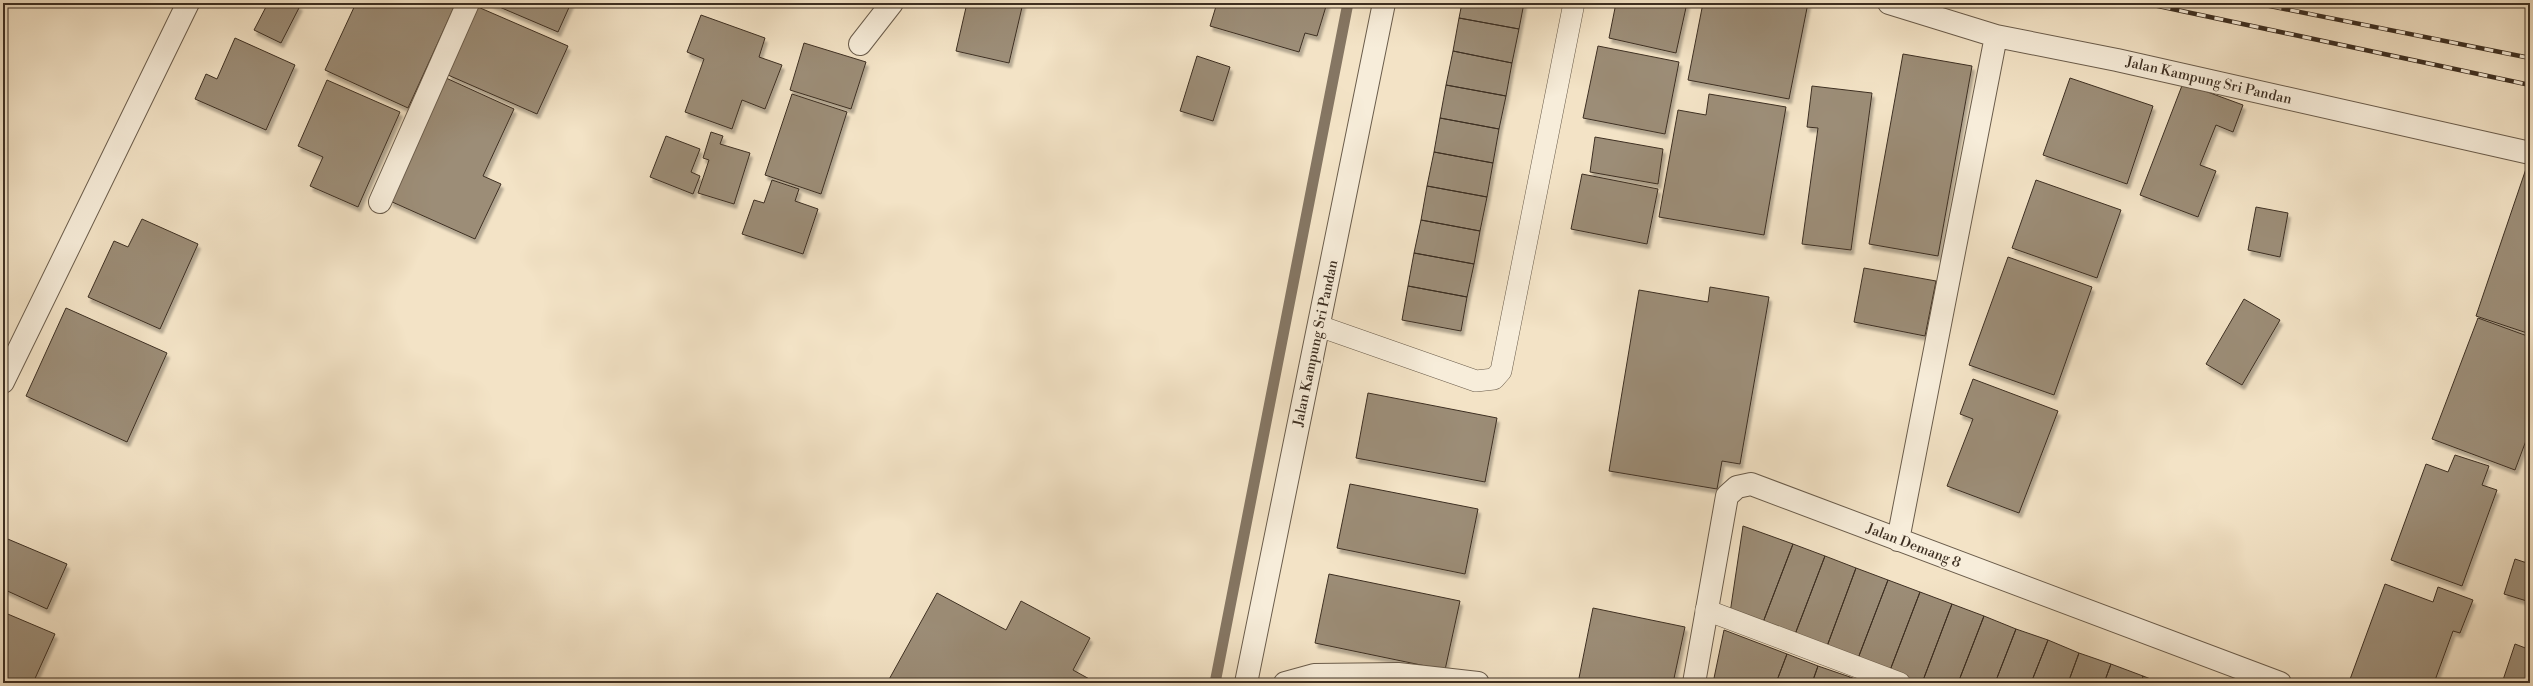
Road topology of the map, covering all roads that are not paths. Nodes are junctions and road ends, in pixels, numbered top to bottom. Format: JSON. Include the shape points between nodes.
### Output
{"nodes":[{"id":1,"x":188,"y":3,"type":"edge"},
{"id":2,"x":468,"y":3,"type":"edge"},
{"id":3,"x":892,"y":3,"type":"edge"},
{"id":4,"x":1384,"y":3,"type":"edge"},
{"id":5,"x":1574,"y":3,"type":"edge"},
{"id":6,"x":1889,"y":3,"type":"edge"},
{"id":7,"x":1996,"y":36,"type":"junction"},
{"id":8,"x":860,"y":44,"type":"dead end"},
{"id":9,"x":2530,"y":153,"type":"edge"},
{"id":10,"x":380,"y":202,"type":"dead end"},
{"id":11,"x":1318,"y":326,"type":"junction"},
{"id":12,"x":3,"y":382,"type":"edge"},
{"id":13,"x":1898,"y":540,"type":"junction"},
{"id":14,"x":1706,"y":610,"type":"junction"},
{"id":15,"x":1246,"y":683,"type":"edge"},
{"id":16,"x":1285,"y":683,"type":"edge"},
{"id":17,"x":1478,"y":683,"type":"edge"},
{"id":18,"x":1694,"y":683,"type":"edge"},
{"id":19,"x":1900,"y":683,"type":"edge"},
{"id":20,"x":2280,"y":683,"type":"edge"}],
"edges":[{"from":1,"to":12,"type":"street"},
{"from":2,"to":10,"type":"street"},
{"from":3,"to":8,"type":"street"},
{"from":4,"to":11,"type":"street","name":"Jalan Kampung Sri Pandan"},
{"from":5,"to":11,"type":"lane","via":[[1502,371],[1494,379],[1476,381]]},
{"from":6,"to":7,"type":"street","name":"Jalan Kampung Sri Pandan"},
{"from":7,"to":9,"type":"street","name":"Jalan Kampung Sri Pandan"},
{"from":7,"to":13,"type":"street"},
{"from":11,"to":15,"type":"street","name":"Jalan Kampung Sri Pandan"},
{"from":13,"to":14,"type":"street","name":"Jalan Demang 8","via":[[1751,484],[1736,487],[1727,496]]},
{"from":13,"to":20,"type":"street","name":"Jalan Demang 8"},
{"from":14,"to":18,"type":"street","name":"Jalan Demang 8"},
{"from":14,"to":19,"type":"lane"},
{"from":16,"to":17,"type":"street","via":[[1314,675],[1390,674]]}]}
